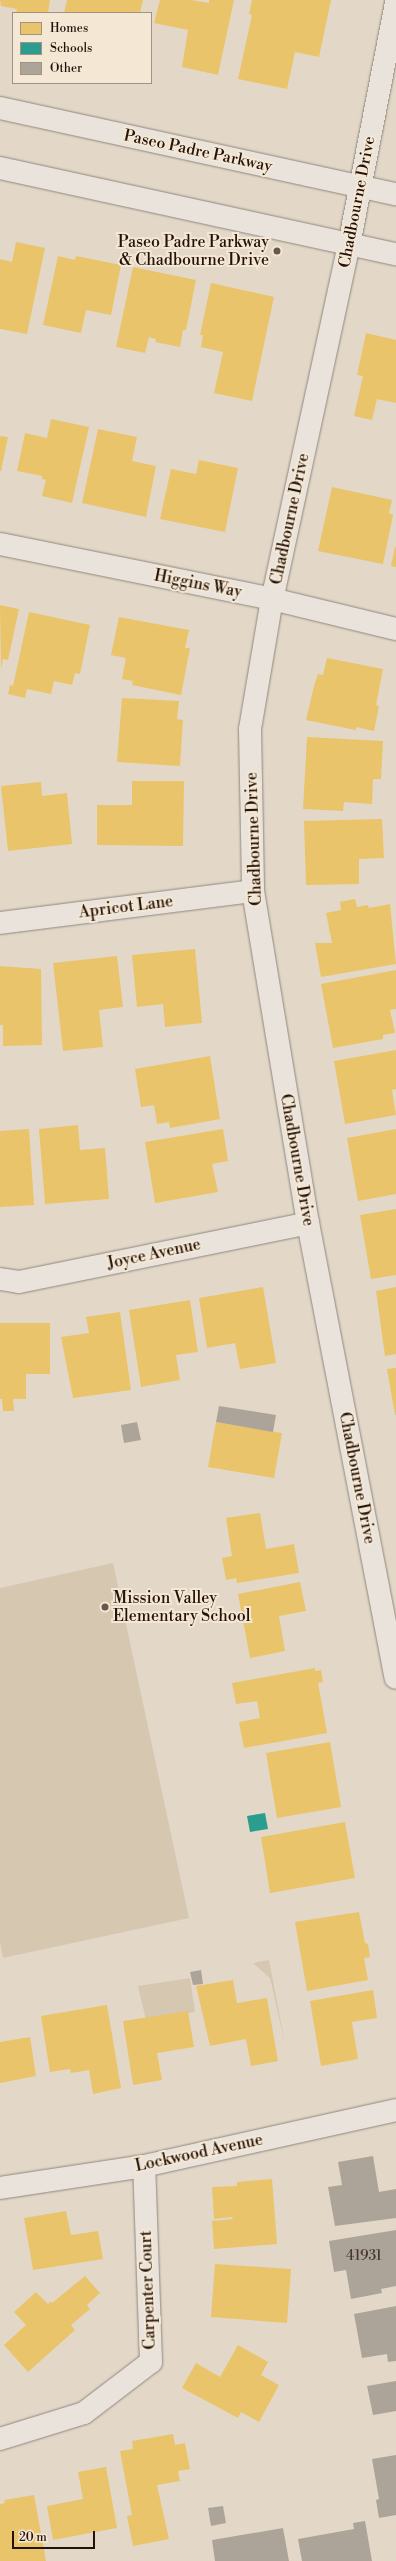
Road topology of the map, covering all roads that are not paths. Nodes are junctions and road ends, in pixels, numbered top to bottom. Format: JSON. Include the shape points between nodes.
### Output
{"nodes":[{"id":1,"x":396,"y":3,"type":"edge"},
{"id":2,"x":0,"y":108,"type":"edge"},
{"id":3,"x":0,"y":168,"type":"edge"},
{"id":4,"x":360,"y":186,"type":"junction"},
{"id":5,"x":396,"y":194,"type":"edge"},
{"id":6,"x":349,"y":244,"type":"junction"},
{"id":7,"x":396,"y":254,"type":"edge"},
{"id":8,"x":0,"y":544,"type":"edge"},
{"id":9,"x":272,"y":599,"type":"junction"},
{"id":10,"x":396,"y":629,"type":"edge"},
{"id":11,"x":253,"y":891,"type":"junction"},
{"id":12,"x":0,"y":923,"type":"edge"},
{"id":13,"x":308,"y":1223,"type":"junction"},
{"id":14,"x":0,"y":1279,"type":"edge"},
{"id":15,"x":396,"y":1678,"type":"edge"},
{"id":16,"x":396,"y":2110,"type":"edge"},
{"id":17,"x":144,"y":2166,"type":"junction"},
{"id":18,"x":0,"y":2188,"type":"edge"},
{"id":19,"x":0,"y":2439,"type":"edge"}],
"edges":[{"from":1,"to":4,"type":"street","name":"Chadbourne Drive"},
{"from":2,"to":4,"type":"street","name":"Paseo Padre Parkway"},
{"from":3,"to":6,"type":"street"},
{"from":4,"to":5,"type":"street","name":"Paseo Padre Parkway"},
{"from":4,"to":6,"type":"street","name":"Chadbourne Drive"},
{"from":6,"to":7,"type":"street"},
{"from":6,"to":9,"type":"street","name":"Chadbourne Drive"},
{"from":8,"to":9,"type":"street","name":"Higgins Way"},
{"from":9,"to":10,"type":"street","name":"Higgins Way"},
{"from":9,"to":11,"type":"street","name":"Chadbourne Drive","via":[[250,729]]},
{"from":11,"to":12,"type":"street","name":"Apricot Lane"},
{"from":11,"to":13,"type":"street","name":"Chadbourne Drive"},
{"from":13,"to":14,"type":"street","name":"Joyce Avenue","via":[[19,1282]]},
{"from":13,"to":15,"type":"street","name":"Chadbourne Drive"},
{"from":16,"to":17,"type":"street","name":"Lockwood Avenue"},
{"from":17,"to":18,"type":"street","name":"Lockwood Avenue"},
{"from":17,"to":19,"type":"street","name":"Carpenter Court","via":[[151,2362],[84,2413]]}]}
